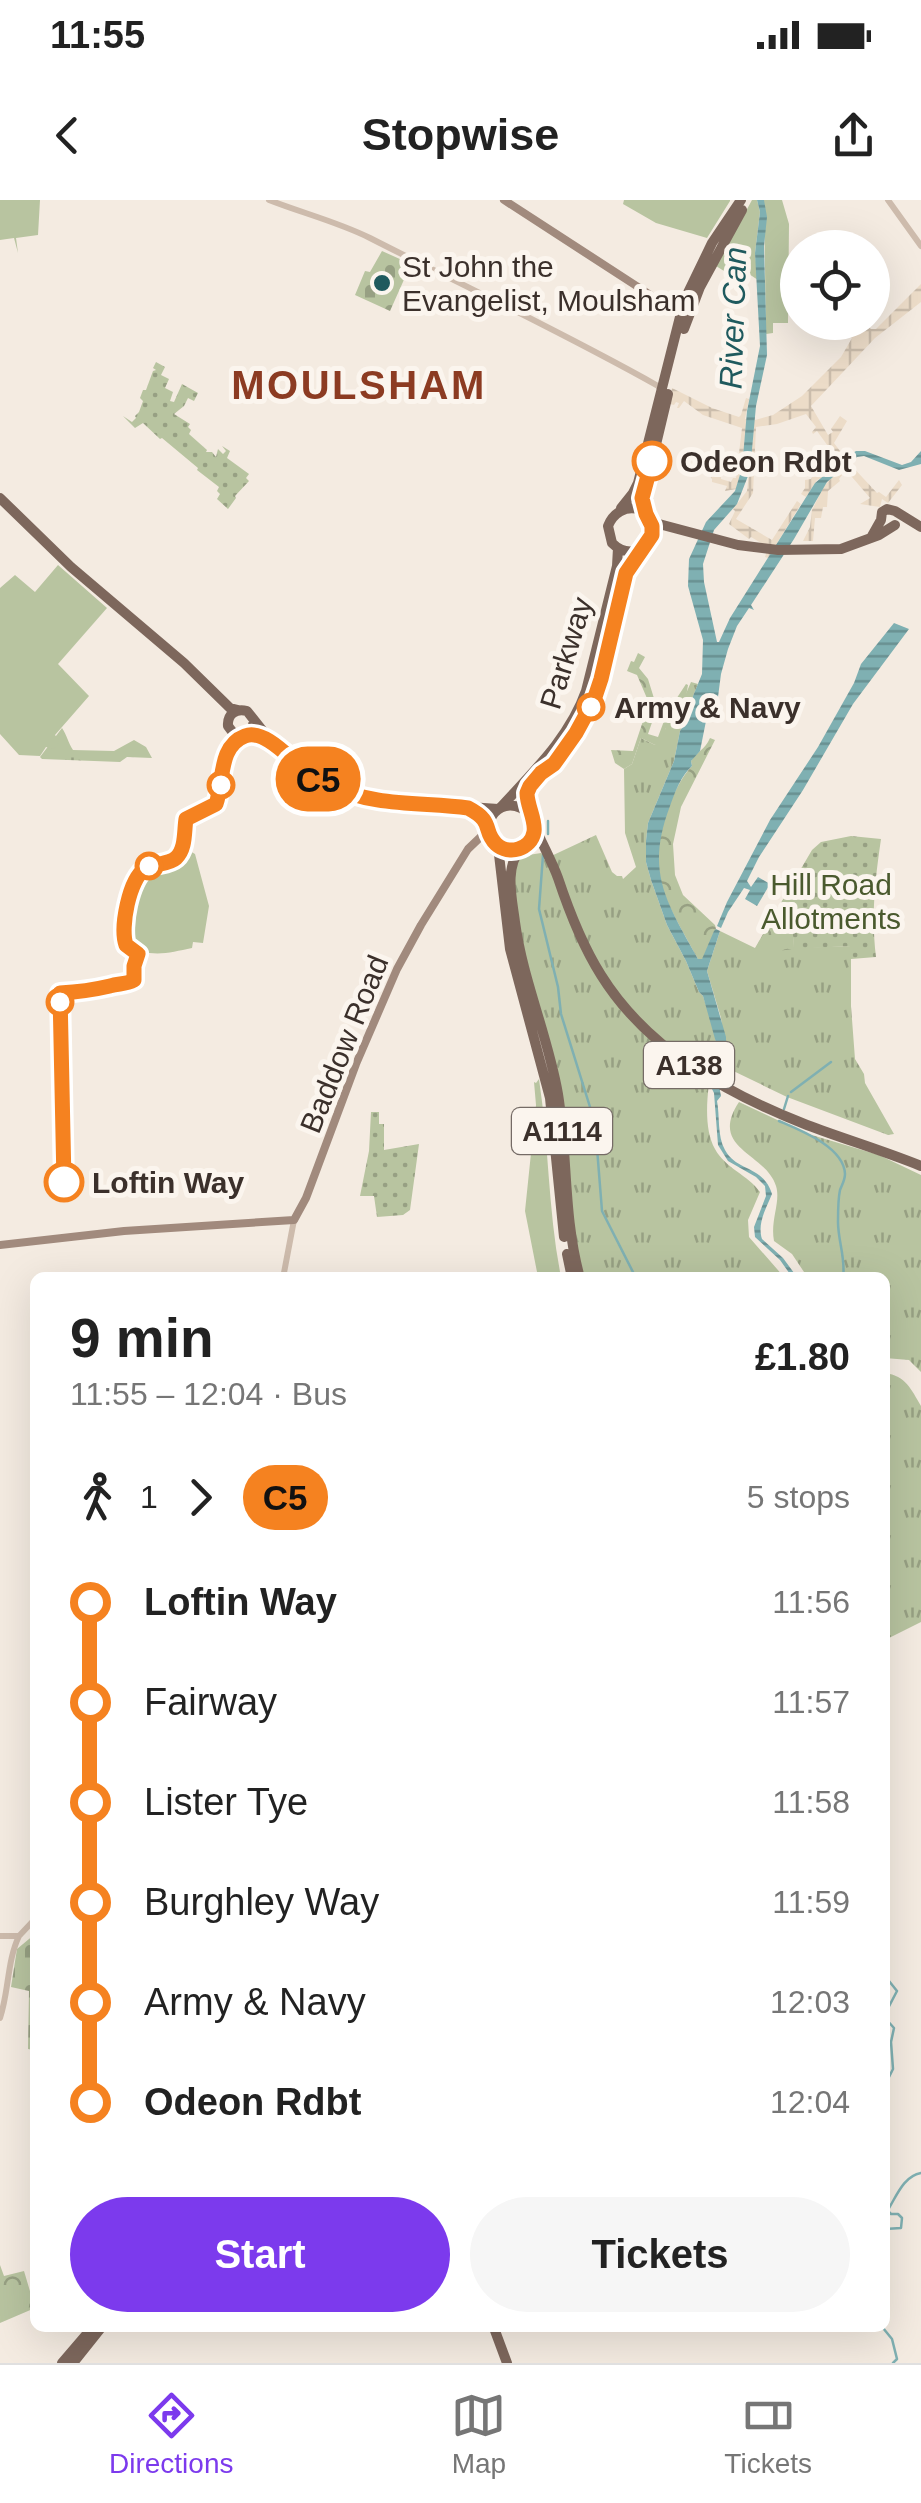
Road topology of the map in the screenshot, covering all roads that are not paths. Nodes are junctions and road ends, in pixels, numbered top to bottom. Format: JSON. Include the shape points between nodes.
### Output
{"nodes":[{"id":1,"x":269,"y":200,"type":"edge"},
{"id":2,"x":504,"y":200,"type":"edge"},
{"id":3,"x":744,"y":200,"type":"edge"},
{"id":4,"x":888,"y":200,"type":"edge"},
{"id":5,"x":921,"y":246,"type":"edge"},
{"id":6,"x":700,"y":287,"type":"junction"},
{"id":7,"x":676,"y":306,"type":"junction"},
{"id":8,"x":662,"y":391,"type":"junction"},
{"id":9,"x":0,"y":498,"type":"edge"},
{"id":10,"x":617,"y":512,"type":"junction"},
{"id":11,"x":897,"y":512,"type":"junction"},
{"id":12,"x":648,"y":516,"type":"junction"},
{"id":13,"x":881,"y":520,"type":"junction"},
{"id":14,"x":894,"y":526,"type":"junction"},
{"id":15,"x":921,"y":529,"type":"edge"},
{"id":16,"x":686,"y":531,"type":"junction"},
{"id":17,"x":870,"y":538,"type":"junction"},
{"id":18,"x":645,"y":546,"type":"junction"},
{"id":19,"x":618,"y":548,"type":"junction"},
{"id":20,"x":134,"y":622,"type":"junction"},
{"id":21,"x":238,"y":710,"type":"junction"},
{"id":22,"x":254,"y":720,"type":"junction"},
{"id":23,"x":228,"y":724,"type":"junction"},
{"id":24,"x":248,"y":735,"type":"junction"},
{"id":25,"x":270,"y":740,"type":"junction"},
{"id":26,"x":554,"y":764,"type":"junction"},
{"id":27,"x":468,"y":808,"type":"junction"},
{"id":28,"x":499,"y":808,"type":"junction"},
{"id":29,"x":532,"y":819,"type":"junction"},
{"id":30,"x":489,"y":827,"type":"junction"},
{"id":31,"x":476,"y":841,"type":"junction"},
{"id":32,"x":496,"y":844,"type":"junction"},
{"id":33,"x":523,"y":848,"type":"junction"},
{"id":34,"x":553,"y":864,"type":"junction"},
{"id":35,"x":918,"y":1164,"type":"edge"},
{"id":36,"x":294,"y":1220,"type":"junction"},
{"id":37,"x":0,"y":1244,"type":"edge"},
{"id":38,"x":284,"y":1272,"type":"edge"},
{"id":39,"x":571,"y":1272,"type":"edge"},
{"id":40,"x":578,"y":1272,"type":"edge"},
{"id":41,"x":30,"y":1924,"type":"edge"},
{"id":42,"x":0,"y":1936,"type":"edge"},
{"id":43,"x":19,"y":1936,"type":"junction"},
{"id":44,"x":0,"y":2018,"type":"edge"},
{"id":45,"x":89,"y":2332,"type":"edge"},
{"id":46,"x":99,"y":2332,"type":"edge"},
{"id":47,"x":495,"y":2332,"type":"edge"},
{"id":48,"x":62,"y":2363,"type":"edge"},
{"id":49,"x":72,"y":2363,"type":"edge"},
{"id":50,"x":507,"y":2363,"type":"edge"}],
"edges":[{"from":1,"to":8,"type":"street","via":[[372,239]]},
{"from":2,"to":7,"type":"main road"},
{"from":3,"to":6,"type":"main road"},
{"from":3,"to":7,"type":"main road"},
{"from":4,"to":5,"type":"street"},
{"from":6,"to":7,"type":"main road","via":[[686,307]]},
{"from":6,"to":12,"type":"main road","via":[[643,490]]},
{"from":7,"to":8,"type":"main road"},
{"from":8,"to":10,"type":"main road","via":[[636,487]]},
{"from":9,"to":20,"type":"main road"},
{"from":10,"to":12,"type":"main road","via":[[633,508]]},
{"from":10,"to":19,"type":"main road","via":[[608,530]]},
{"from":11,"to":13,"type":"main road","via":[[884,510]]},
{"from":11,"to":14,"type":"main road"},
{"from":11,"to":15,"type":"main road"},
{"from":12,"to":16,"type":"main road"},
{"from":12,"to":18,"type":"main road","via":[[652,528]]},
{"from":13,"to":14,"type":"main road"},
{"from":13,"to":17,"type":"main road"},
{"from":14,"to":15,"type":"main road"},
{"from":14,"to":17,"type":"main road"},
{"from":16,"to":17,"type":"main road","via":[[778,550],[841,549]]},
{"from":16,"to":18,"type":"main road"},
{"from":18,"to":19,"type":"main road","via":[[632,552]]},
{"from":18,"to":26,"type":"main road","name":"Parkway","via":[[626,573],[594,700]]},
{"from":19,"to":28,"type":"main road","name":"Parkway","via":[[580,710]]},
{"from":20,"to":21,"type":"main road"},
{"from":20,"to":23,"type":"main road","via":[[209,692]]},
{"from":21,"to":22,"type":"main road"},
{"from":21,"to":23,"type":"main road"},
{"from":22,"to":24,"type":"main road"},
{"from":22,"to":25,"type":"main road"},
{"from":23,"to":24,"type":"main road","via":[[234,734]]},
{"from":24,"to":25,"type":"main road"},
{"from":25,"to":27,"type":"main road","via":[[310,774],[360,797]]},
{"from":26,"to":29,"type":"main road","name":"Parkway","via":[[530,786]]},
{"from":26,"to":34,"type":"main road","number":"A138","via":[[532,796]]},
{"from":27,"to":28,"type":"main road"},
{"from":27,"to":30,"type":"main road","number":"A1114"},
{"from":28,"to":29,"type":"main road","via":[[516,805]]},
{"from":28,"to":30,"type":"main road"},
{"from":29,"to":33,"type":"main road","number":"A1114","via":[[532,839]]},
{"from":29,"to":34,"type":"main road","number":"A138"},
{"from":30,"to":31,"type":"main road","name":"Baddow Road"},
{"from":30,"to":32,"type":"main road","number":"A1114"},
{"from":31,"to":32,"type":"main road"},
{"from":31,"to":36,"type":"main road","name":"Baddow Road","via":[[397,970]]},
{"from":32,"to":33,"type":"main road"},
{"from":32,"to":39,"type":"main road","number":"A1114","via":[[510,949],[550,1098]]},
{"from":33,"to":34,"type":"main road","via":[[537,847]]},
{"from":33,"to":40,"type":"main road","number":"A1114","via":[[510,869],[516,925],[558,1098]]},
{"from":34,"to":35,"type":"main road","number":"A138","via":[[600,974],[628,1012],[677,1056],[801,1122]]},
{"from":36,"to":37,"type":"main road"},
{"from":36,"to":38,"type":"street","name":"Baddow Road"},
{"from":41,"to":43,"type":"street"},
{"from":42,"to":43,"type":"street"},
{"from":43,"to":44,"type":"street"},
{"from":45,"to":48,"type":"main road"},
{"from":46,"to":49,"type":"main road"},
{"from":47,"to":50,"type":"main road"}]}
